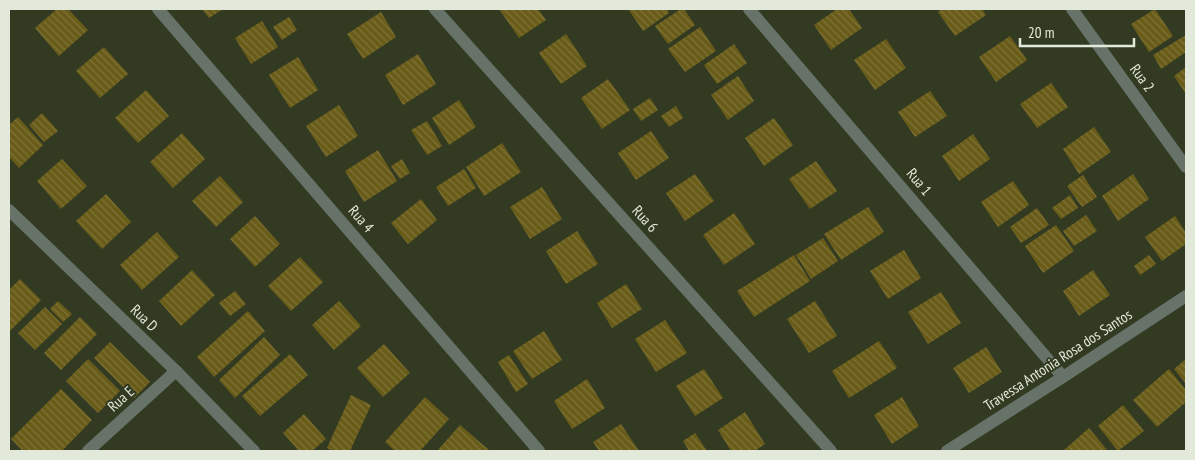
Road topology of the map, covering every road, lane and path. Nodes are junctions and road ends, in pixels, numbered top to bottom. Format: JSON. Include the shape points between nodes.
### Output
{"nodes":[{"id":1,"x":158,"y":9,"type":"edge"},
{"id":2,"x":435,"y":9,"type":"edge"},
{"id":3,"x":749,"y":9,"type":"edge"},
{"id":4,"x":1072,"y":9,"type":"edge"},
{"id":5,"x":1186,"y":167,"type":"edge"},
{"id":6,"x":9,"y":210,"type":"edge"},
{"id":7,"x":1186,"y":296,"type":"edge"},
{"id":8,"x":176,"y":371,"type":"junction"},
{"id":9,"x":1063,"y":377,"type":"junction"},
{"id":10,"x":88,"y":451,"type":"edge"},
{"id":11,"x":254,"y":451,"type":"edge"},
{"id":12,"x":539,"y":451,"type":"edge"},
{"id":13,"x":831,"y":451,"type":"edge"},
{"id":14,"x":947,"y":451,"type":"edge"}],
"edges":[{"from":1,"to":12,"type":"street","name":"Rua 4"},
{"from":2,"to":13,"type":"street","name":"Rua 6"},
{"from":3,"to":9,"type":"street","name":"Rua 1"},
{"from":4,"to":5,"type":"street","name":"Rua 2"},
{"from":6,"to":8,"type":"street","name":"Rua D"},
{"from":7,"to":9,"type":"street","name":"Travessa Antonia Rosa dos Santos"},
{"from":8,"to":10,"type":"street","name":"Rua E"},
{"from":8,"to":11,"type":"street","name":"Rua D"},
{"from":9,"to":14,"type":"street","name":"Travessa Antonia Rosa dos Santos"}]}
